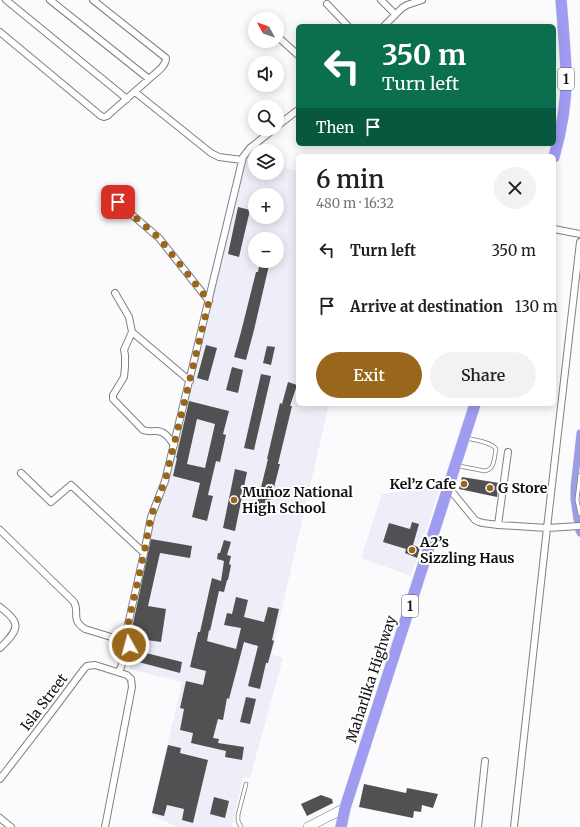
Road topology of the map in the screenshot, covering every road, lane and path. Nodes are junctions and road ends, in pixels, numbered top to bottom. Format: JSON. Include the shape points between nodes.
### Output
{"nodes":[{"id":1,"x":6,"y":0,"type":"edge"},
{"id":2,"x":50,"y":0,"type":"edge"},
{"id":3,"x":93,"y":0,"type":"edge"},
{"id":4,"x":381,"y":0,"type":"edge"},
{"id":5,"x":422,"y":0,"type":"edge"},
{"id":6,"x":561,"y":0,"type":"edge"},
{"id":7,"x":327,"y":4,"type":"dead end"},
{"id":8,"x":395,"y":14,"type":"junction"},
{"id":9,"x":346,"y":24,"type":"edge"},
{"id":10,"x":386,"y":24,"type":"edge"},
{"id":11,"x":0,"y":32,"type":"edge"},
{"id":12,"x":284,"y":42,"type":"edge"},
{"id":13,"x":296,"y":53,"type":"edge"},
{"id":14,"x":149,"y":79,"type":"junction"},
{"id":15,"x":135,"y":92,"type":"junction"},
{"id":16,"x":127,"y":99,"type":"junction"},
{"id":17,"x":296,"y":112,"type":"edge"},
{"id":18,"x":284,"y":121,"type":"edge"},
{"id":19,"x":265,"y":136,"type":"edge"},
{"id":20,"x":555,"y":154,"type":"edge"},
{"id":21,"x":242,"y":160,"type":"junction"},
{"id":22,"x":118,"y":202,"type":"dead end"},
{"id":23,"x":556,"y":229,"type":"edge"},
{"id":24,"x":580,"y":234,"type":"edge"},
{"id":25,"x":580,"y":242,"type":"edge"},
{"id":26,"x":115,"y":293,"type":"dead end"},
{"id":27,"x":209,"y":301,"type":"junction"},
{"id":28,"x":132,"y":332,"type":"junction"},
{"id":29,"x":190,"y":380,"type":"junction"},
{"id":30,"x":474,"y":406,"type":"edge"},
{"id":31,"x":464,"y":437,"type":"junction"},
{"id":32,"x":174,"y":445,"type":"junction"},
{"id":33,"x":508,"y":452,"type":"dead end"},
{"id":34,"x":455,"y":465,"type":"junction"},
{"id":35,"x":21,"y":473,"type":"dead end"},
{"id":36,"x":580,"y":475,"type":"edge"},
{"id":37,"x":448,"y":487,"type":"junction"},
{"id":38,"x":580,"y":514,"type":"edge"},
{"id":39,"x":498,"y":525,"type":"junction"},
{"id":40,"x":580,"y":526,"type":"edge"},
{"id":41,"x":547,"y":528,"type":"junction"},
{"id":42,"x":0,"y":530,"type":"edge"},
{"id":43,"x":144,"y":553,"type":"junction"},
{"id":44,"x":0,"y":607,"type":"edge"},
{"id":45,"x":124,"y":641,"type":"junction"},
{"id":46,"x":0,"y":648,"type":"edge"},
{"id":47,"x":119,"y":672,"type":"junction"},
{"id":48,"x":485,"y":761,"type":"dead end"},
{"id":49,"x":0,"y":779,"type":"edge"},
{"id":50,"x":246,"y":784,"type":"dead end"},
{"id":51,"x":345,"y":808,"type":"junction"},
{"id":52,"x":0,"y":818,"type":"edge"},
{"id":53,"x":10,"y":827,"type":"edge"},
{"id":54,"x":105,"y":827,"type":"edge"},
{"id":55,"x":240,"y":827,"type":"edge"},
{"id":56,"x":308,"y":827,"type":"edge"},
{"id":57,"x":341,"y":827,"type":"edge"},
{"id":58,"x":478,"y":827,"type":"edge"},
{"id":59,"x":514,"y":827,"type":"edge"}],
"edges":[{"from":1,"to":16,"type":"street"},
{"from":2,"to":14,"type":"street"},
{"from":3,"to":14,"type":"street","via":[[166,58],[164,66]]},
{"from":4,"to":8,"type":"street"},
{"from":5,"to":8,"type":"street","via":[[407,5]]},
{"from":6,"to":20,"type":"highway","number":"1","via":[[566,84],[562,126]]},
{"from":7,"to":9,"type":"street"},
{"from":8,"to":10,"type":"street"},
{"from":11,"to":16,"type":"street","via":[[103,117]]},
{"from":12,"to":13,"type":"street"},
{"from":14,"to":15,"type":"street"},
{"from":15,"to":16,"type":"street"},
{"from":15,"to":21,"type":"street","via":[[211,153],[219,157]]},
{"from":17,"to":18,"type":"street"},
{"from":19,"to":21,"type":"street","via":[[244,154]]},
{"from":21,"to":27,"type":"street"},
{"from":22,"to":27,"type":"street","via":[[159,238]]},
{"from":23,"to":24,"type":"street"},
{"from":25,"to":41,"type":"street"},
{"from":26,"to":28,"type":"street","via":[[128,317]]},
{"from":27,"to":29,"type":"street"},
{"from":28,"to":29,"type":"street"},
{"from":28,"to":32,"type":"street","via":[[124,350],[124,376],[113,399],[143,430],[163,432]]},
{"from":29,"to":32,"type":"street"},
{"from":30,"to":31,"type":"highway","name":"Maharlika Highway","number":"1"},
{"from":31,"to":34,"type":"highway","name":"Maharlika Highway","number":"1"},
{"from":31,"to":34,"type":"lane","via":[[495,447],[492,467],[485,471]]},
{"from":32,"to":43,"type":"street","via":[[165,481],[151,516]]},
{"from":33,"to":39,"type":"street"},
{"from":34,"to":37,"type":"highway","name":"Maharlika Highway","number":"1"},
{"from":35,"to":43,"type":"street","via":[[51,502],[71,485]]},
{"from":36,"to":38,"type":"lane","via":[[577,500]]},
{"from":37,"to":39,"type":"street","via":[[475,520]]},
{"from":37,"to":51,"type":"highway","name":"Maharlika Highway","number":"1"},
{"from":39,"to":41,"type":"street"},
{"from":40,"to":41,"type":"street"},
{"from":41,"to":59,"type":"street"},
{"from":42,"to":45,"type":"street","via":[[74,602],[76,619],[80,626]]},
{"from":43,"to":45,"type":"street"},
{"from":44,"to":46,"type":"street","via":[[16,626]]},
{"from":45,"to":47,"type":"street","via":[[128,642],[129,647]]},
{"from":47,"to":49,"type":"street","name":"Isla Street","via":[[95,665],[87,666]]},
{"from":47,"to":54,"type":"street","via":[[130,678],[132,687]]},
{"from":48,"to":58,"type":"street"},
{"from":50,"to":55,"type":"lane","via":[[238,815]]},
{"from":51,"to":56,"type":"main road"},
{"from":51,"to":57,"type":"highway","name":"Maharlika Highway","number":"1"},
{"from":52,"to":53,"type":"street"}]}
